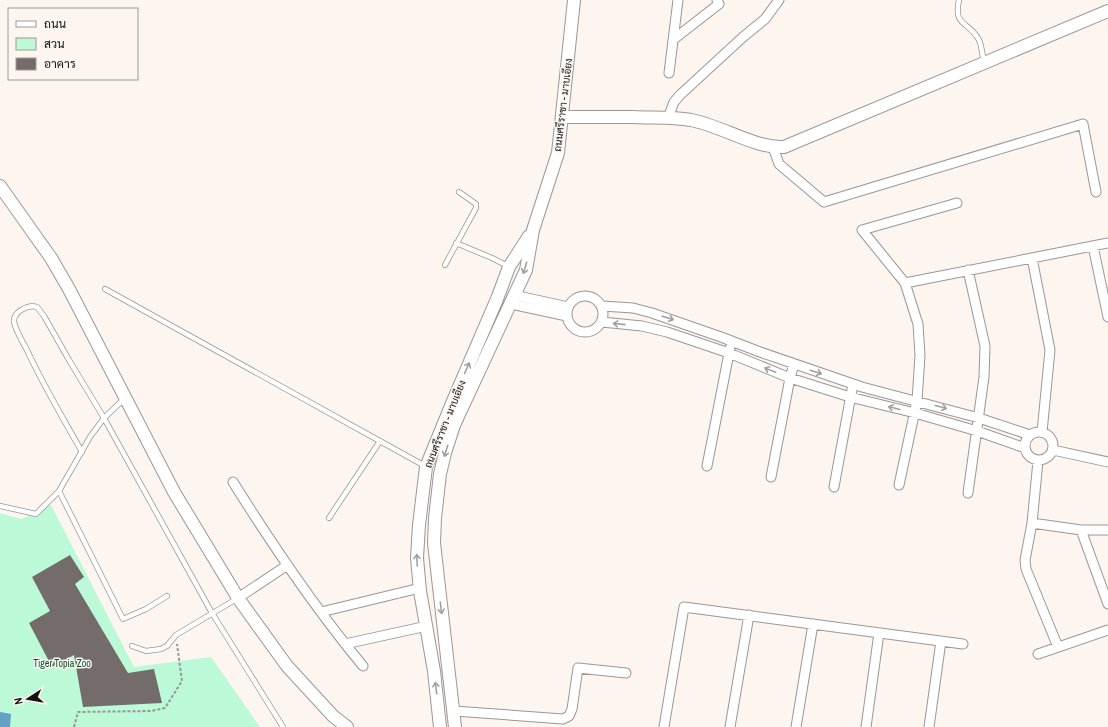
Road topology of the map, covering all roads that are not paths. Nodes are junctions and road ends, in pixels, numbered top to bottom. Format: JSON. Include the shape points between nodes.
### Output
{"nodes":[{"id":1,"x":574,"y":0,"type":"edge"},
{"id":2,"x":678,"y":0,"type":"edge"},
{"id":3,"x":717,"y":0,"type":"edge"},
{"id":4,"x":779,"y":0,"type":"edge"},
{"id":5,"x":959,"y":0,"type":"edge"},
{"id":6,"x":1108,"y":11,"type":"edge"},
{"id":7,"x":674,"y":39,"type":"junction"},
{"id":8,"x":984,"y":63,"type":"junction"},
{"id":9,"x":669,"y":73,"type":"dead end"},
{"id":10,"x":562,"y":117,"type":"junction"},
{"id":11,"x":668,"y":118,"type":"junction"},
{"id":12,"x":773,"y":147,"type":"junction"},
{"id":13,"x":1,"y":189,"type":"edge"},
{"id":14,"x":459,"y":192,"type":"dead end"},
{"id":15,"x":1096,"y":192,"type":"dead end"},
{"id":16,"x":957,"y":203,"type":"dead end"},
{"id":17,"x":533,"y":230,"type":"junction"},
{"id":18,"x":456,"y":243,"type":"junction"},
{"id":19,"x":1108,"y":243,"type":"edge"},
{"id":20,"x":1094,"y":246,"type":"junction"},
{"id":21,"x":1032,"y":258,"type":"junction"},
{"id":22,"x":445,"y":265,"type":"dead end"},
{"id":23,"x":509,"y":267,"type":"junction"},
{"id":24,"x":968,"y":270,"type":"junction"},
{"id":25,"x":904,"y":283,"type":"junction"},
{"id":26,"x":105,"y":289,"type":"dead end"},
{"id":27,"x":499,"y":295,"type":"junction"},
{"id":28,"x":513,"y":300,"type":"junction"},
{"id":29,"x":602,"y":306,"type":"junction"},
{"id":30,"x":644,"y":311,"type":"junction"},
{"id":31,"x":568,"y":312,"type":"junction"},
{"id":32,"x":1108,"y":317,"type":"edge"},
{"id":33,"x":602,"y":322,"type":"junction"},
{"id":34,"x":642,"y":326,"type":"junction"},
{"id":35,"x":732,"y":341,"type":"junction"},
{"id":36,"x":729,"y":353,"type":"junction"},
{"id":37,"x":794,"y":364,"type":"junction"},
{"id":38,"x":790,"y":378,"type":"junction"},
{"id":39,"x":853,"y":384,"type":"junction"},
{"id":40,"x":850,"y":397,"type":"junction"},
{"id":41,"x":124,"y":398,"type":"junction"},
{"id":42,"x":917,"y":401,"type":"junction"},
{"id":43,"x":915,"y":413,"type":"junction"},
{"id":44,"x":104,"y":418,"type":"junction"},
{"id":45,"x":979,"y":418,"type":"junction"},
{"id":46,"x":977,"y":431,"type":"junction"},
{"id":47,"x":1042,"y":432,"type":"junction"},
{"id":48,"x":1030,"y":435,"type":"junction"},
{"id":49,"x":380,"y":441,"type":"junction"},
{"id":50,"x":1025,"y":448,"type":"junction"},
{"id":51,"x":1053,"y":450,"type":"junction"},
{"id":52,"x":82,"y":452,"type":"junction"},
{"id":53,"x":1038,"y":461,"type":"junction"},
{"id":54,"x":1108,"y":462,"type":"edge"},
{"id":55,"x":707,"y":466,"type":"dead end"},
{"id":56,"x":426,"y":467,"type":"junction"},
{"id":57,"x":772,"y":477,"type":"dead end"},
{"id":58,"x":233,"y":482,"type":"dead end"},
{"id":59,"x":899,"y":485,"type":"dead end"},
{"id":60,"x":834,"y":487,"type":"dead end"},
{"id":61,"x":59,"y":491,"type":"junction"},
{"id":62,"x":968,"y":494,"type":"dead end"},
{"id":63,"x":0,"y":506,"type":"edge"},
{"id":64,"x":329,"y":518,"type":"dead end"},
{"id":65,"x":1032,"y":523,"type":"junction"},
{"id":66,"x":1081,"y":530,"type":"junction"},
{"id":67,"x":1108,"y":530,"type":"edge"},
{"id":68,"x":286,"y":566,"type":"junction"},
{"id":69,"x":420,"y":588,"type":"junction"},
{"id":70,"x":167,"y":596,"type":"dead end"},
{"id":71,"x":238,"y":598,"type":"junction"},
{"id":72,"x":1108,"y":604,"type":"edge"},
{"id":73,"x":321,"y":612,"type":"junction"},
{"id":74,"x":212,"y":613,"type":"junction"},
{"id":75,"x":748,"y":615,"type":"junction"},
{"id":76,"x":813,"y":624,"type":"junction"},
{"id":77,"x":426,"y":626,"type":"junction"},
{"id":78,"x":1108,"y":630,"type":"edge"},
{"id":79,"x":879,"y":633,"type":"junction"},
{"id":80,"x":941,"y":641,"type":"junction"},
{"id":81,"x":345,"y":644,"type":"junction"},
{"id":82,"x":963,"y":644,"type":"dead end"},
{"id":83,"x":132,"y":646,"type":"dead end"},
{"id":84,"x":1058,"y":647,"type":"junction"},
{"id":85,"x":1038,"y":654,"type":"dead end"},
{"id":86,"x":363,"y":666,"type":"dead end"},
{"id":87,"x":626,"y":673,"type":"dead end"},
{"id":88,"x":454,"y":711,"type":"junction"},
{"id":89,"x":283,"y":727,"type":"edge"},
{"id":90,"x":347,"y":727,"type":"edge"},
{"id":91,"x":440,"y":727,"type":"edge"},
{"id":92,"x":456,"y":727,"type":"edge"},
{"id":93,"x":664,"y":727,"type":"edge"},
{"id":94,"x":730,"y":727,"type":"edge"},
{"id":95,"x":796,"y":727,"type":"edge"},
{"id":96,"x":866,"y":727,"type":"edge"},
{"id":97,"x":929,"y":727,"type":"edge"}],
"edges":[{"from":1,"to":10,"type":"main road","name":"ถนนศรีราชา - มาบเอียง"},
{"from":2,"to":7,"type":"street"},
{"from":3,"to":7,"type":"street","via":[[719,4]]},
{"from":4,"to":11,"type":"street","via":[[765,19],[680,95],[674,102]]},
{"from":5,"to":8,"type":"lane","via":[[958,18],[979,40]]},
{"from":6,"to":8,"type":"main road"},
{"from":7,"to":9,"type":"street"},
{"from":8,"to":12,"type":"main road","via":[[784,147]]},
{"from":10,"to":11,"type":"main road"},
{"from":10,"to":17,"type":"main road","name":"ถนนศรีราชา - มาบเอียง","via":[[558,152]]},
{"from":11,"to":12,"type":"main road","via":[[719,128]]},
{"from":12,"to":15,"type":"street","via":[[779,164],[824,202],[1083,124]]},
{"from":13,"to":41,"type":"main road","via":[[69,288]]},
{"from":14,"to":18,"type":"lane","via":[[476,206]]},
{"from":16,"to":25,"type":"street","via":[[862,230]]},
{"from":17,"to":23,"type":"main road","name":"ถนนศรีราชา - มาบเอียง"},
{"from":17,"to":28,"type":"main road","name":"ถนนศรีราชา - มาบเอียง","one_way":true,"via":[[526,270]]},
{"from":18,"to":22,"type":"lane"},
{"from":18,"to":23,"type":"lane"},
{"from":19,"to":20,"type":"street"},
{"from":20,"to":21,"type":"street"},
{"from":20,"to":32,"type":"street"},
{"from":21,"to":24,"type":"street"},
{"from":21,"to":47,"type":"street","via":[[1050,350]]},
{"from":23,"to":27,"type":"main road","name":"ถนนศรีราชา - มาบเอียง"},
{"from":24,"to":25,"type":"street"},
{"from":24,"to":45,"type":"street","via":[[984,346],[984,377]]},
{"from":25,"to":42,"type":"street","via":[[918,324],[920,355]]},
{"from":26,"to":49,"type":"lane"},
{"from":27,"to":28,"type":"main road"},
{"from":56,"to":27,"type":"main road","name":"ถนนศรีราชา - มาบเอียง","one_way":true},
{"from":28,"to":31,"type":"street"},
{"from":28,"to":88,"type":"main road","name":"ถนนศรีราชา - มาบเอียง","one_way":true,"via":[[454,425],[440,474],[434,543]]},
{"from":29,"to":30,"type":"street"},
{"from":29,"to":31,"type":"street","via":[[594,298],[582,296],[572,301]]},
{"from":29,"to":33,"type":"street"},
{"from":30,"to":34,"type":"street"},
{"from":30,"to":35,"type":"street","one_way":true},
{"from":31,"to":33,"type":"street","via":[[570,324],[574,329],[584,333],[595,330]]},
{"from":34,"to":33,"type":"street","one_way":true},
{"from":34,"to":36,"type":"street"},
{"from":35,"to":36,"type":"street"},
{"from":35,"to":37,"type":"street"},
{"from":38,"to":36,"type":"street","one_way":true},
{"from":36,"to":55,"type":"street"},
{"from":37,"to":38,"type":"street"},
{"from":37,"to":39,"type":"street","one_way":true},
{"from":38,"to":40,"type":"street"},
{"from":38,"to":57,"type":"street"},
{"from":39,"to":40,"type":"street"},
{"from":39,"to":42,"type":"street"},
{"from":43,"to":40,"type":"street","one_way":true},
{"from":40,"to":60,"type":"street"},
{"from":41,"to":44,"type":"lane"},
{"from":41,"to":71,"type":"main road","via":[[174,492]]},
{"from":42,"to":43,"type":"street"},
{"from":42,"to":45,"type":"street","one_way":true},
{"from":43,"to":46,"type":"street"},
{"from":43,"to":59,"type":"street"},
{"from":44,"to":52,"type":"lane"},
{"from":44,"to":52,"type":"lane","via":[[39,309],[32,306],[18,312],[14,319],[16,328]]},
{"from":44,"to":74,"type":"lane"},
{"from":45,"to":46,"type":"street"},
{"from":45,"to":48,"type":"street"},
{"from":46,"to":50,"type":"street"},
{"from":46,"to":62,"type":"street"},
{"from":47,"to":48,"type":"street"},
{"from":47,"to":51,"type":"street","via":[[1053,440]]},
{"from":48,"to":50,"type":"street"},
{"from":49,"to":56,"type":"lane"},
{"from":49,"to":64,"type":"lane"},
{"from":50,"to":53,"type":"street","via":[[1029,456]]},
{"from":51,"to":53,"type":"street","via":[[1049,457]]},
{"from":51,"to":54,"type":"street"},
{"from":52,"to":61,"type":"lane"},
{"from":53,"to":65,"type":"street"},
{"from":69,"to":56,"type":"main road","name":"ถนนศรีราชา - มาบเอียง","one_way":true,"via":[[417,544]]},
{"from":58,"to":68,"type":"street"},
{"from":61,"to":63,"type":"lane","via":[[36,514]]},
{"from":61,"to":70,"type":"lane","via":[[123,619]]},
{"from":65,"to":66,"type":"street"},
{"from":65,"to":84,"type":"street","via":[[1025,560],[1026,569]]},
{"from":66,"to":67,"type":"street"},
{"from":66,"to":72,"type":"street"},
{"from":68,"to":71,"type":"street"},
{"from":68,"to":73,"type":"street"},
{"from":69,"to":73,"type":"street"},
{"from":69,"to":77,"type":"main road","name":"ถนนศรีราชา - มาบเอียง"},
{"from":71,"to":74,"type":"lane"},
{"from":71,"to":90,"type":"main road","via":[[287,666],[333,716]]},
{"from":73,"to":81,"type":"street"},
{"from":74,"to":83,"type":"lane","via":[[176,635],[161,649],[146,651]]},
{"from":74,"to":89,"type":"lane"},
{"from":75,"to":76,"type":"street"},
{"from":75,"to":93,"type":"street","via":[[684,607]]},
{"from":75,"to":94,"type":"street"},
{"from":76,"to":79,"type":"street"},
{"from":76,"to":95,"type":"street"},
{"from":77,"to":81,"type":"street"},
{"from":91,"to":77,"type":"main road","name":"ถนนศรีราชา - มาบเอียง","one_way":true},
{"from":78,"to":84,"type":"street"},
{"from":79,"to":80,"type":"street"},
{"from":79,"to":96,"type":"street"},
{"from":80,"to":82,"type":"street"},
{"from":80,"to":97,"type":"street"},
{"from":81,"to":86,"type":"street"},
{"from":84,"to":85,"type":"street"},
{"from":87,"to":88,"type":"street","via":[[578,668],[572,709],[569,716],[563,719]]},
{"from":88,"to":92,"type":"main road","name":"ถนนศรีราชา - มาบเอียง"}]}
